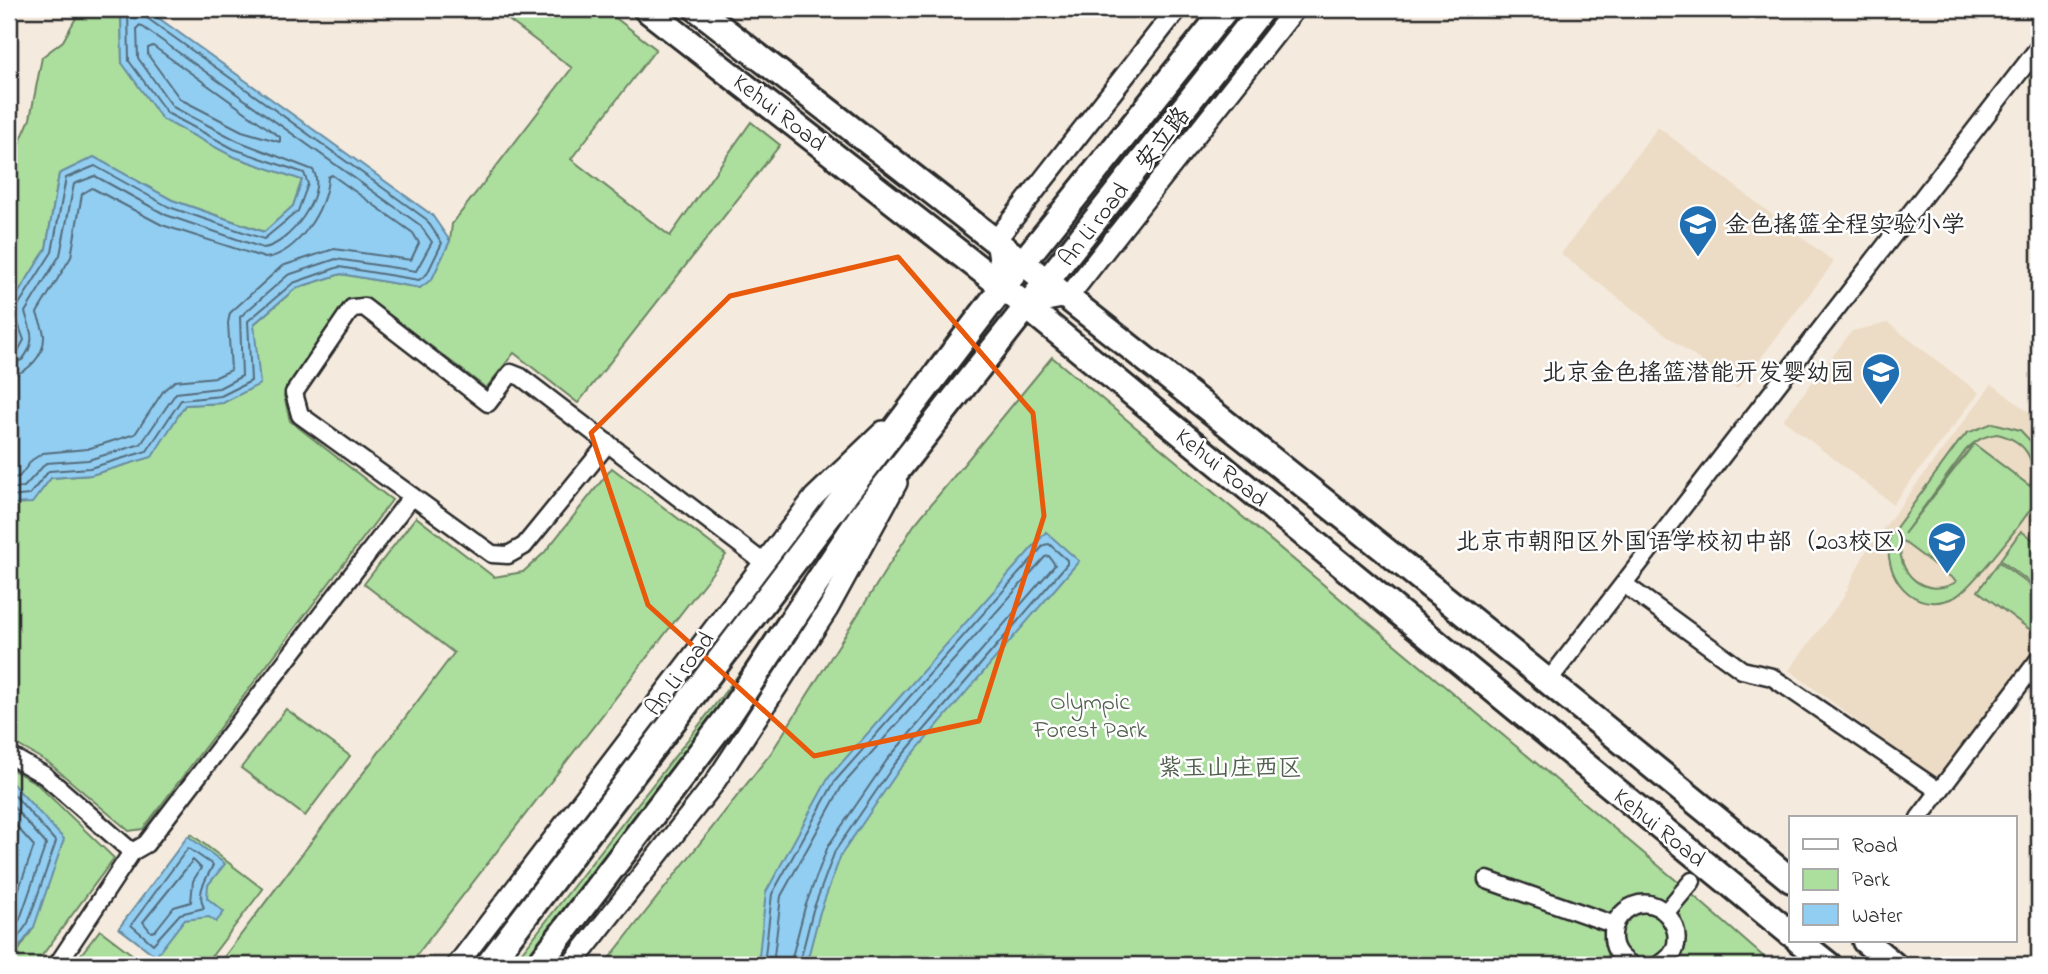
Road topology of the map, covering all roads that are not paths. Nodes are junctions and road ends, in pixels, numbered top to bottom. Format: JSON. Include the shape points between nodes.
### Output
{"nodes":[{"id":1,"x":646,"y":9,"type":"edge"},
{"id":2,"x":697,"y":9,"type":"edge"},
{"id":3,"x":1177,"y":9,"type":"edge"},
{"id":4,"x":1226,"y":9,"type":"edge"},
{"id":5,"x":1262,"y":9,"type":"edge"},
{"id":6,"x":1295,"y":9,"type":"edge"},
{"id":7,"x":2039,"y":47,"type":"edge"},
{"id":8,"x":996,"y":240,"type":"junction"},
{"id":9,"x":1024,"y":261,"type":"junction"},
{"id":10,"x":1049,"y":281,"type":"junction"},
{"id":11,"x":1003,"y":287,"type":"junction"},
{"id":12,"x":1068,"y":297,"type":"junction"},
{"id":13,"x":1025,"y":306,"type":"junction"},
{"id":14,"x":919,"y":397,"type":"junction"},
{"id":15,"x":923,"y":436,"type":"junction"},
{"id":16,"x":608,"y":443,"type":"junction"},
{"id":17,"x":412,"y":496,"type":"junction"},
{"id":18,"x":764,"y":563,"type":"junction"},
{"id":19,"x":1624,"y":584,"type":"junction"},
{"id":20,"x":2039,"y":659,"type":"edge"},
{"id":21,"x":1549,"y":680,"type":"junction"},
{"id":22,"x":9,"y":755,"type":"edge"},
{"id":23,"x":1939,"y":791,"type":"junction"},
{"id":24,"x":1920,"y":816,"type":"edge"},
{"id":25,"x":132,"y":852,"type":"junction"},
{"id":26,"x":1789,"y":878,"type":"edge"},
{"id":27,"x":1487,"y":880,"type":"dead end"},
{"id":28,"x":1692,"y":881,"type":"dead end"},
{"id":29,"x":1666,"y":912,"type":"junction"},
{"id":30,"x":1615,"y":925,"type":"junction"},
{"id":31,"x":1789,"y":932,"type":"edge"},
{"id":32,"x":1800,"y":942,"type":"edge"},
{"id":33,"x":1866,"y":942,"type":"edge"},
{"id":34,"x":57,"y":965,"type":"edge"},
{"id":35,"x":457,"y":965,"type":"edge"},
{"id":36,"x":488,"y":965,"type":"edge"},
{"id":37,"x":538,"y":965,"type":"edge"},
{"id":38,"x":571,"y":965,"type":"edge"},
{"id":39,"x":1632,"y":965,"type":"edge"},
{"id":40,"x":1658,"y":965,"type":"edge"},
{"id":41,"x":1829,"y":965,"type":"edge"},
{"id":42,"x":1895,"y":965,"type":"edge"}],
"edges":[{"from":1,"to":11,"type":"main road","name":"Kehui Road"},
{"from":2,"to":8,"type":"main road","name":"Kehui Road"},
{"from":3,"to":8,"type":"street"},
{"from":4,"to":9,"type":"main road","name":"An Li road"},
{"from":5,"to":10,"type":"main road","name":"An Li road"},
{"from":6,"to":12,"type":"street","name":"安立路"},
{"from":7,"to":19,"type":"street"},
{"from":8,"to":9,"type":"main road","name":"Kehui Road"},
{"from":8,"to":11,"type":"street"},
{"from":9,"to":10,"type":"main road","name":"Kehui Road"},
{"from":9,"to":11,"type":"main road","name":"An Li road"},
{"from":10,"to":12,"type":"main road","name":"Kehui Road"},
{"from":10,"to":13,"type":"main road","name":"An Li road"},
{"from":11,"to":13,"type":"main road","name":"Kehui Road"},
{"from":11,"to":14,"type":"main road","name":"An Li road"},
{"from":12,"to":13,"type":"street"},
{"from":12,"to":21,"type":"main road","name":"Kehui Road"},
{"from":13,"to":15,"type":"main road","name":"An Li road"},
{"from":13,"to":31,"type":"main road","name":"Kehui Road"},
{"from":14,"to":18,"type":"street","name":"An Li road","via":[[814,496]]},
{"from":14,"to":36,"type":"main road","name":"An Li road"},
{"from":15,"to":37,"type":"main road","name":"An Li road","via":[[862,515],[729,715]]},
{"from":15,"to":38,"type":"street","name":"An Li road","via":[[828,609],[713,785]]},
{"from":16,"to":17,"type":"street","via":[[524,547],[508,555],[492,554]]},
{"from":16,"to":17,"type":"street","via":[[511,373],[488,403],[363,307],[352,309],[294,393],[300,415]]},
{"from":16,"to":18,"type":"street"},
{"from":17,"to":25,"type":"street","via":[[146,844]]},
{"from":18,"to":35,"type":"street","name":"An Li road"},
{"from":19,"to":21,"type":"street"},
{"from":19,"to":23,"type":"street","via":[[1742,670],[1772,677]]},
{"from":20,"to":23,"type":"street"},
{"from":21,"to":26,"type":"main road","name":"Kehui Road"},
{"from":22,"to":25,"type":"street","via":[[44,775]]},
{"from":23,"to":24,"type":"street"},
{"from":25,"to":34,"type":"street"},
{"from":27,"to":30,"type":"street"},
{"from":28,"to":29,"type":"street"},
{"from":29,"to":30,"type":"street","via":[[1642,904],[1622,912]]},
{"from":29,"to":40,"type":"street","via":[[1675,925],[1676,946]]},
{"from":30,"to":39,"type":"street","via":[[1617,952]]},
{"from":32,"to":41,"type":"main road"},
{"from":33,"to":42,"type":"main road"}]}
